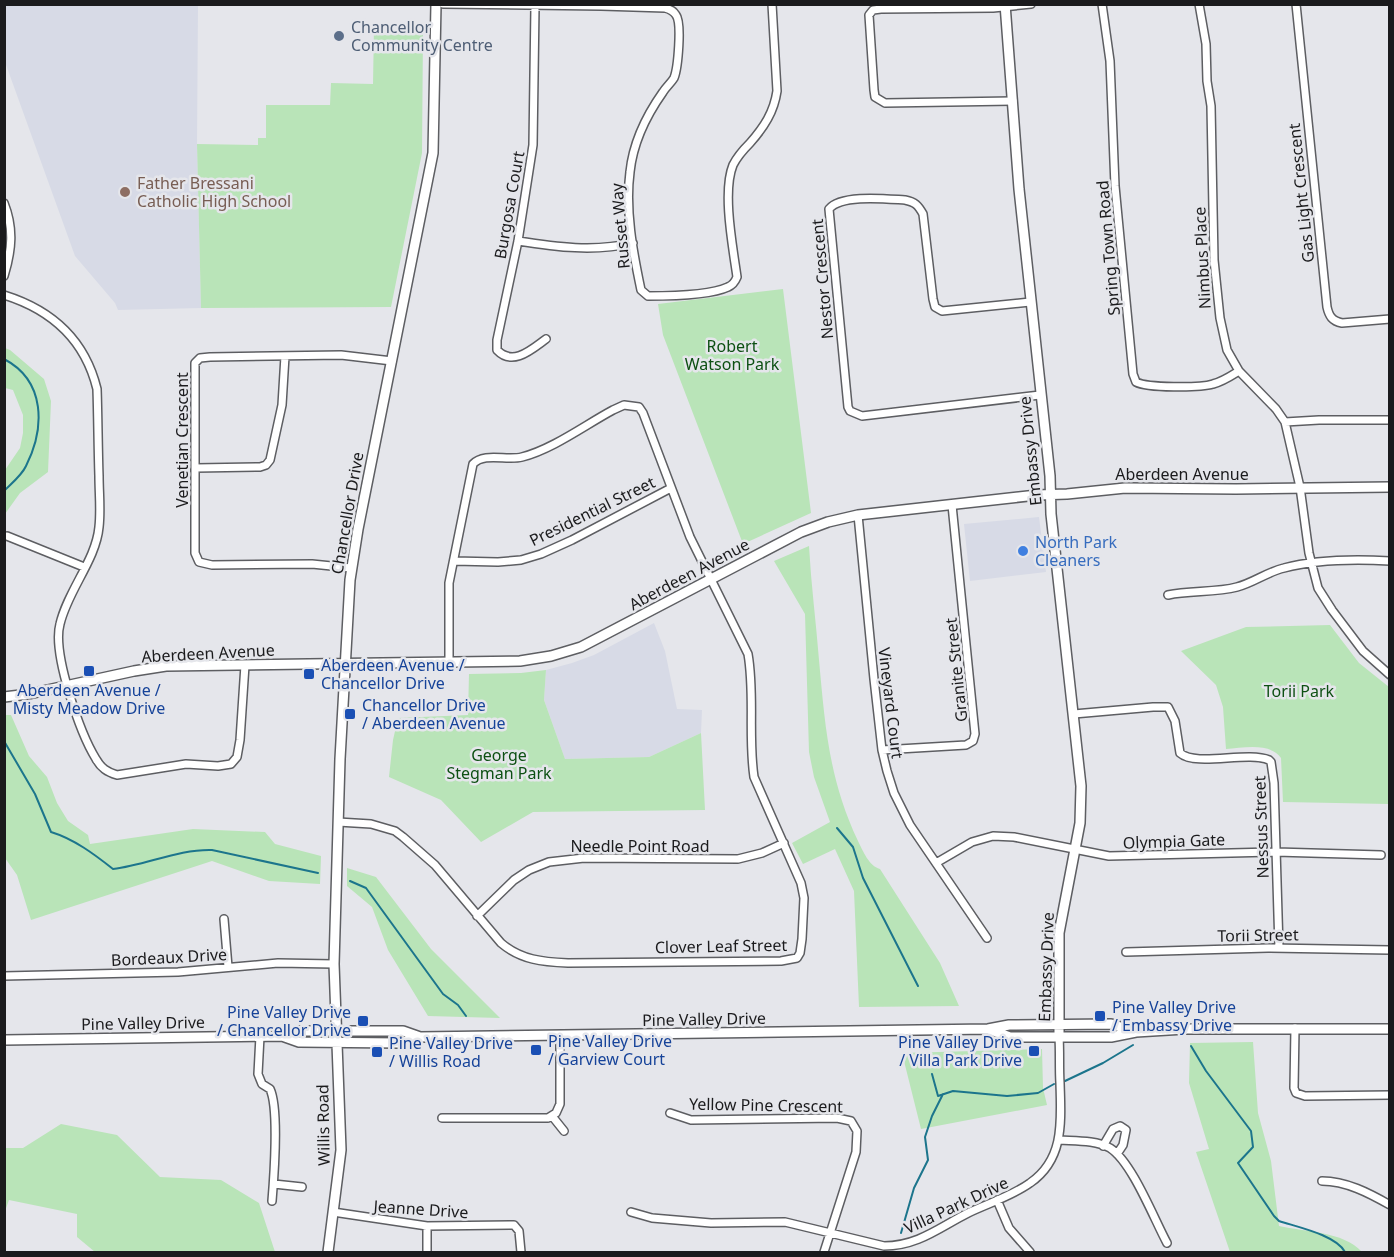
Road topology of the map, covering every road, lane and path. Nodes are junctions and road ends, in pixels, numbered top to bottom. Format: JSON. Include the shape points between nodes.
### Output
{"nodes":[{"id":1,"x":436,"y":4,"type":"edge"},
{"id":2,"x":442,"y":4,"type":"edge"},
{"id":3,"x":772,"y":4,"type":"edge"},
{"id":4,"x":1031,"y":4,"type":"edge"},
{"id":5,"x":1102,"y":4,"type":"edge"},
{"id":6,"x":1199,"y":4,"type":"edge"},
{"id":7,"x":1296,"y":4,"type":"edge"},
{"id":8,"x":535,"y":6,"type":"junction"},
{"id":9,"x":1006,"y":6,"type":"edge"},
{"id":10,"x":1013,"y":101,"type":"junction"},
{"id":11,"x":4,"y":203,"type":"edge"},
{"id":12,"x":518,"y":241,"type":"junction"},
{"id":13,"x":633,"y":243,"type":"junction"},
{"id":14,"x":4,"y":276,"type":"edge"},
{"id":15,"x":4,"y":295,"type":"edge"},
{"id":16,"x":1030,"y":302,"type":"junction"},
{"id":17,"x":1389,"y":319,"type":"edge"},
{"id":18,"x":546,"y":339,"type":"dead end"},
{"id":19,"x":285,"y":356,"type":"junction"},
{"id":20,"x":392,"y":361,"type":"junction"},
{"id":21,"x":1239,"y":371,"type":"junction"},
{"id":22,"x":1040,"y":395,"type":"junction"},
{"id":23,"x":1389,"y":420,"type":"edge"},
{"id":24,"x":1285,"y":422,"type":"junction"},
{"id":25,"x":196,"y":468,"type":"junction"},
{"id":26,"x":1300,"y":487,"type":"junction"},
{"id":27,"x":1389,"y":487,"type":"edge"},
{"id":28,"x":671,"y":488,"type":"junction"},
{"id":29,"x":1051,"y":495,"type":"junction"},
{"id":30,"x":952,"y":505,"type":"junction"},
{"id":31,"x":858,"y":515,"type":"junction"},
{"id":32,"x":8,"y":536,"type":"dead end"},
{"id":33,"x":454,"y":561,"type":"junction"},
{"id":34,"x":1389,"y":561,"type":"edge"},
{"id":35,"x":1311,"y":564,"type":"junction"},
{"id":36,"x":84,"y":567,"type":"junction"},
{"id":37,"x":351,"y":568,"type":"junction"},
{"id":38,"x":711,"y":579,"type":"junction"},
{"id":39,"x":1168,"y":595,"type":"dead end"},
{"id":40,"x":449,"y":662,"type":"junction"},
{"id":41,"x":345,"y":663,"type":"junction"},
{"id":42,"x":245,"y":665,"type":"junction"},
{"id":43,"x":1389,"y":675,"type":"edge"},
{"id":44,"x":68,"y":686,"type":"junction"},
{"id":45,"x":4,"y":697,"type":"edge"},
{"id":46,"x":1074,"y":714,"type":"junction"},
{"id":47,"x":882,"y":750,"type":"junction"},
{"id":48,"x":338,"y":822,"type":"junction"},
{"id":49,"x":784,"y":843,"type":"junction"},
{"id":50,"x":1075,"y":849,"type":"junction"},
{"id":51,"x":1276,"y":852,"type":"junction"},
{"id":52,"x":1382,"y":855,"type":"dead end"},
{"id":53,"x":936,"y":863,"type":"junction"},
{"id":54,"x":477,"y":916,"type":"junction"},
{"id":55,"x":224,"y":919,"type":"dead end"},
{"id":56,"x":987,"y":938,"type":"dead end"},
{"id":57,"x":1278,"y":948,"type":"junction"},
{"id":58,"x":1389,"y":950,"type":"edge"},
{"id":59,"x":1126,"y":952,"type":"dead end"},
{"id":60,"x":334,"y":964,"type":"junction"},
{"id":61,"x":228,"y":967,"type":"junction"},
{"id":62,"x":4,"y":976,"type":"edge"},
{"id":63,"x":1059,"y":1024,"type":"junction"},
{"id":64,"x":1295,"y":1028,"type":"junction"},
{"id":65,"x":988,"y":1029,"type":"junction"},
{"id":66,"x":1389,"y":1029,"type":"edge"},
{"id":67,"x":1136,"y":1032,"type":"junction"},
{"id":68,"x":560,"y":1035,"type":"junction"},
{"id":69,"x":260,"y":1036,"type":"junction"},
{"id":70,"x":336,"y":1037,"type":"junction"},
{"id":71,"x":1059,"y":1037,"type":"junction"},
{"id":72,"x":4,"y":1040,"type":"edge"},
{"id":73,"x":1389,"y":1095,"type":"edge"},
{"id":74,"x":670,"y":1113,"type":"dead end"},
{"id":75,"x":552,"y":1116,"type":"junction"},
{"id":76,"x":442,"y":1118,"type":"dead end"},
{"id":77,"x":564,"y":1131,"type":"dead end"},
{"id":78,"x":1060,"y":1140,"type":"junction"},
{"id":79,"x":1103,"y":1146,"type":"junction"},
{"id":80,"x":1117,"y":1154,"type":"junction"},
{"id":81,"x":1323,"y":1181,"type":"dead end"},
{"id":82,"x":274,"y":1184,"type":"junction"},
{"id":83,"x":302,"y":1187,"type":"dead end"},
{"id":84,"x":997,"y":1200,"type":"junction"},
{"id":85,"x":273,"y":1201,"type":"dead end"},
{"id":86,"x":1389,"y":1205,"type":"edge"},
{"id":87,"x":333,"y":1212,"type":"junction"},
{"id":88,"x":631,"y":1212,"type":"dead end"},
{"id":89,"x":427,"y":1226,"type":"junction"},
{"id":90,"x":831,"y":1233,"type":"junction"},
{"id":91,"x":1167,"y":1243,"type":"dead end"},
{"id":92,"x":328,"y":1252,"type":"edge"},
{"id":93,"x":427,"y":1252,"type":"edge"},
{"id":94,"x":521,"y":1252,"type":"edge"},
{"id":95,"x":824,"y":1252,"type":"edge"},
{"id":96,"x":1030,"y":1252,"type":"edge"}],
"edges":[{"from":1,"to":20,"type":"street","name":"Chancellor Drive","via":[[433,153]]},
{"from":2,"to":8,"type":"street","name":"Russet Way"},
{"from":3,"to":13,"type":"street","name":"Russet Way","via":[[776,104],[761,131],[739,154],[729,177],[734,283],[708,291],[648,296],[641,290]]},
{"from":4,"to":9,"type":"street"},
{"from":5,"to":21,"type":"street","name":"Spring Town Road","via":[[1110,61],[1120,255],[1133,374],[1142,385],[1203,386]]},
{"from":6,"to":21,"type":"street","name":"Nimbus Place","via":[[1211,106],[1214,260],[1220,318],[1227,350]]},
{"from":7,"to":17,"type":"street","name":"Gas Light Crescent","via":[[1329,316],[1342,323]]},
{"from":8,"to":12,"type":"street","name":"Burgosa Court","via":[[533,145]]},
{"from":8,"to":13,"type":"street","name":"Russet Way","via":[[664,8],[678,17],[676,72],[645,122],[631,163],[629,204]]},
{"from":9,"to":10,"type":"street","name":"Embassy Drive"},
{"from":9,"to":10,"type":"street","via":[[873,10],[869,27],[875,97],[885,103]]},
{"from":10,"to":16,"type":"street","name":"Embassy Drive"},
{"from":11,"to":14,"type":"street","via":[[12,241]]},
{"from":12,"to":13,"type":"street","via":[[590,248]]},
{"from":12,"to":18,"type":"street","name":"Burgosa Court","via":[[497,350],[519,357]]},
{"from":15,"to":36,"type":"street","via":[[45,312],[78,344],[98,389],[99,527]]},
{"from":16,"to":22,"type":"street","name":"Embassy Drive"},
{"from":16,"to":22,"type":"street","name":"Nestor Crescent","via":[[942,311],[935,307],[933,299],[919,206],[905,200],[852,200],[837,202],[829,209],[850,411],[862,416]]},
{"from":19,"to":20,"type":"street","name":"Venetian Crescent","via":[[341,355]]},
{"from":19,"to":25,"type":"street","via":[[282,405],[270,460],[260,468]]},
{"from":19,"to":25,"type":"street","name":"Venetian Crescent","via":[[200,358],[195,363]]},
{"from":20,"to":37,"type":"street","name":"Chancellor Drive"},
{"from":21,"to":24,"type":"street","name":"Nimbus Place"},
{"from":22,"to":29,"type":"street","name":"Embassy Drive"},
{"from":23,"to":24,"type":"street"},
{"from":24,"to":26,"type":"street","name":"Nimbus Place"},
{"from":25,"to":37,"type":"street","name":"Venetian Crescent","via":[[195,554],[199,562]]},
{"from":26,"to":27,"type":"street","name":"Aberdeen Avenue"},
{"from":26,"to":29,"type":"street","name":"Aberdeen Avenue","via":[[1145,487]]},
{"from":26,"to":35,"type":"street"},
{"from":28,"to":33,"type":"street","name":"Presidential Street","via":[[541,554],[498,562]]},
{"from":28,"to":33,"type":"street","name":"Clover Leaf Street","via":[[643,414],[639,407],[624,405],[538,452],[508,459],[477,460],[470,473]]},
{"from":28,"to":38,"type":"street","name":"Clover Leaf Street"},
{"from":29,"to":30,"type":"street","name":"Aberdeen Avenue"},
{"from":29,"to":46,"type":"street","name":"Embassy Drive"},
{"from":30,"to":31,"type":"street","name":"Aberdeen Avenue"},
{"from":30,"to":47,"type":"street","name":"Granite Street","via":[[975,734],[973,741],[966,744]]},
{"from":31,"to":38,"type":"street","name":"Aberdeen Avenue","via":[[801,532]]},
{"from":31,"to":47,"type":"street","name":"Vineyard Court"},
{"from":32,"to":36,"type":"street"},
{"from":33,"to":40,"type":"street","via":[[449,592]]},
{"from":34,"to":35,"type":"street","via":[[1345,559]]},
{"from":35,"to":39,"type":"street","via":[[1281,568],[1233,588]]},
{"from":35,"to":43,"type":"street","via":[[1318,588],[1332,610],[1368,657]]},
{"from":36,"to":44,"type":"street","via":[[59,626],[60,659]]},
{"from":37,"to":41,"type":"street","name":"Chancellor Drive"},
{"from":38,"to":40,"type":"street","name":"Aberdeen Avenue","via":[[595,640],[559,654],[520,661]]},
{"from":38,"to":49,"type":"street","name":"Clover Leaf Street","via":[[748,654],[752,674],[754,777]]},
{"from":40,"to":41,"type":"street","name":"Aberdeen Avenue"},
{"from":41,"to":42,"type":"street","name":"Aberdeen Avenue"},
{"from":41,"to":48,"type":"street","name":"Chancellor Drive"},
{"from":42,"to":44,"type":"street","name":"Aberdeen Avenue","via":[[166,666]]},
{"from":42,"to":44,"type":"street","via":[[237,757],[226,765],[186,764],[117,775],[107,772],[96,759]]},
{"from":44,"to":45,"type":"street","name":"Aberdeen Avenue"},
{"from":46,"to":50,"type":"street","name":"Embassy Drive","via":[[1082,801]]},
{"from":46,"to":51,"type":"street","name":"Nessus Street","via":[[1168,707],[1175,720],[1182,756],[1269,760],[1274,783]]},
{"from":47,"to":53,"type":"street","name":"Vineyard Court","via":[[899,805]]},
{"from":48,"to":54,"type":"street","name":"Clover Leaf Street","via":[[371,824],[394,831],[428,859]]},
{"from":48,"to":60,"type":"street","name":"Chancellor Drive"},
{"from":49,"to":54,"type":"street","name":"Needle Point Road","via":[[762,854],[738,859],[584,858],[549,862],[514,880]]},
{"from":49,"to":54,"type":"street","name":"Clover Leaf Street","via":[[804,897],[800,953],[792,960],[544,963],[507,948]]},
{"from":50,"to":51,"type":"street","name":"Olympia Gate","via":[[1109,856]]},
{"from":50,"to":53,"type":"street","name":"Olympia Gate","via":[[993,836],[972,842]]},
{"from":50,"to":63,"type":"street","name":"Embassy Drive","via":[[1059,933]]},
{"from":51,"to":52,"type":"street","name":"Olympia Gate"},
{"from":51,"to":57,"type":"street","name":"Nessus Street"},
{"from":53,"to":56,"type":"street","name":"Vineyard Court"},
{"from":55,"to":61,"type":"street"},
{"from":57,"to":58,"type":"street","name":"Torii Street"},
{"from":57,"to":59,"type":"street","name":"Torii Street"},
{"from":60,"to":61,"type":"street","name":"Bordeaux Drive"},
{"from":60,"to":70,"type":"street","name":"Chancellor Drive"},
{"from":61,"to":62,"type":"street","name":"Bordeaux Drive"},
{"from":63,"to":65,"type":"street","name":"Pine Valley Drive"},
{"from":63,"to":67,"type":"street","name":"Pine Valley Drive","via":[[1111,1024]]},
{"from":63,"to":71,"type":"street","name":"Embassy Drive"},
{"from":64,"to":66,"type":"street","name":"Pine Valley Drive"},
{"from":64,"to":67,"type":"street","name":"Pine Valley Drive"},
{"from":64,"to":73,"type":"street","via":[[1296,1093]]},
{"from":65,"to":68,"type":"street","name":"Pine Valley Drive"},
{"from":65,"to":71,"type":"street","name":"Pine Valley Drive","via":[[1010,1037]]},
{"from":67,"to":71,"type":"street","name":"Pine Valley Drive","via":[[1111,1037]]},
{"from":68,"to":70,"type":"street","name":"Pine Valley Drive","via":[[420,1036],[403,1031]]},
{"from":68,"to":75,"type":"street","via":[[560,1104]]},
{"from":69,"to":70,"type":"street","name":"Pine Valley Drive","via":[[282,1036],[299,1042]]},
{"from":69,"to":72,"type":"street","name":"Pine Valley Drive"},
{"from":69,"to":82,"type":"street","via":[[258,1074],[272,1093]]},
{"from":70,"to":87,"type":"street","name":"Willis Road","via":[[341,1150]]},
{"from":71,"to":78,"type":"street","name":"Villa Park Drive"},
{"from":74,"to":90,"type":"street","name":"Yellow Pine Crescent","via":[[691,1120],[851,1120],[857,1131],[856,1152]]},
{"from":75,"to":76,"type":"street","via":[[507,1120]]},
{"from":75,"to":77,"type":"street"},
{"from":78,"to":79,"type":"street"},
{"from":78,"to":84,"type":"street","name":"Villa Park Drive","via":[[1040,1175]]},
{"from":79,"to":80,"type":"street"},
{"from":79,"to":80,"type":"street","via":[[1120,1126],[1126,1130]]},
{"from":80,"to":91,"type":"street"},
{"from":81,"to":86,"type":"street","via":[[1352,1186]]},
{"from":82,"to":83,"type":"street"},
{"from":82,"to":85,"type":"street"},
{"from":84,"to":90,"type":"street","name":"Villa Park Drive","via":[[901,1245],[877,1245]]},
{"from":84,"to":96,"type":"street","via":[[1009,1228]]},
{"from":87,"to":89,"type":"street","name":"Jeanne Drive"},
{"from":87,"to":92,"type":"street","name":"Willis Road"},
{"from":88,"to":90,"type":"street","name":"Villa Park Drive","via":[[652,1218],[711,1223],[785,1222]]},
{"from":89,"to":93,"type":"street"},
{"from":89,"to":94,"type":"street","name":"Jeanne Drive","via":[[514,1225],[519,1231]]},
{"from":90,"to":95,"type":"street"}]}
